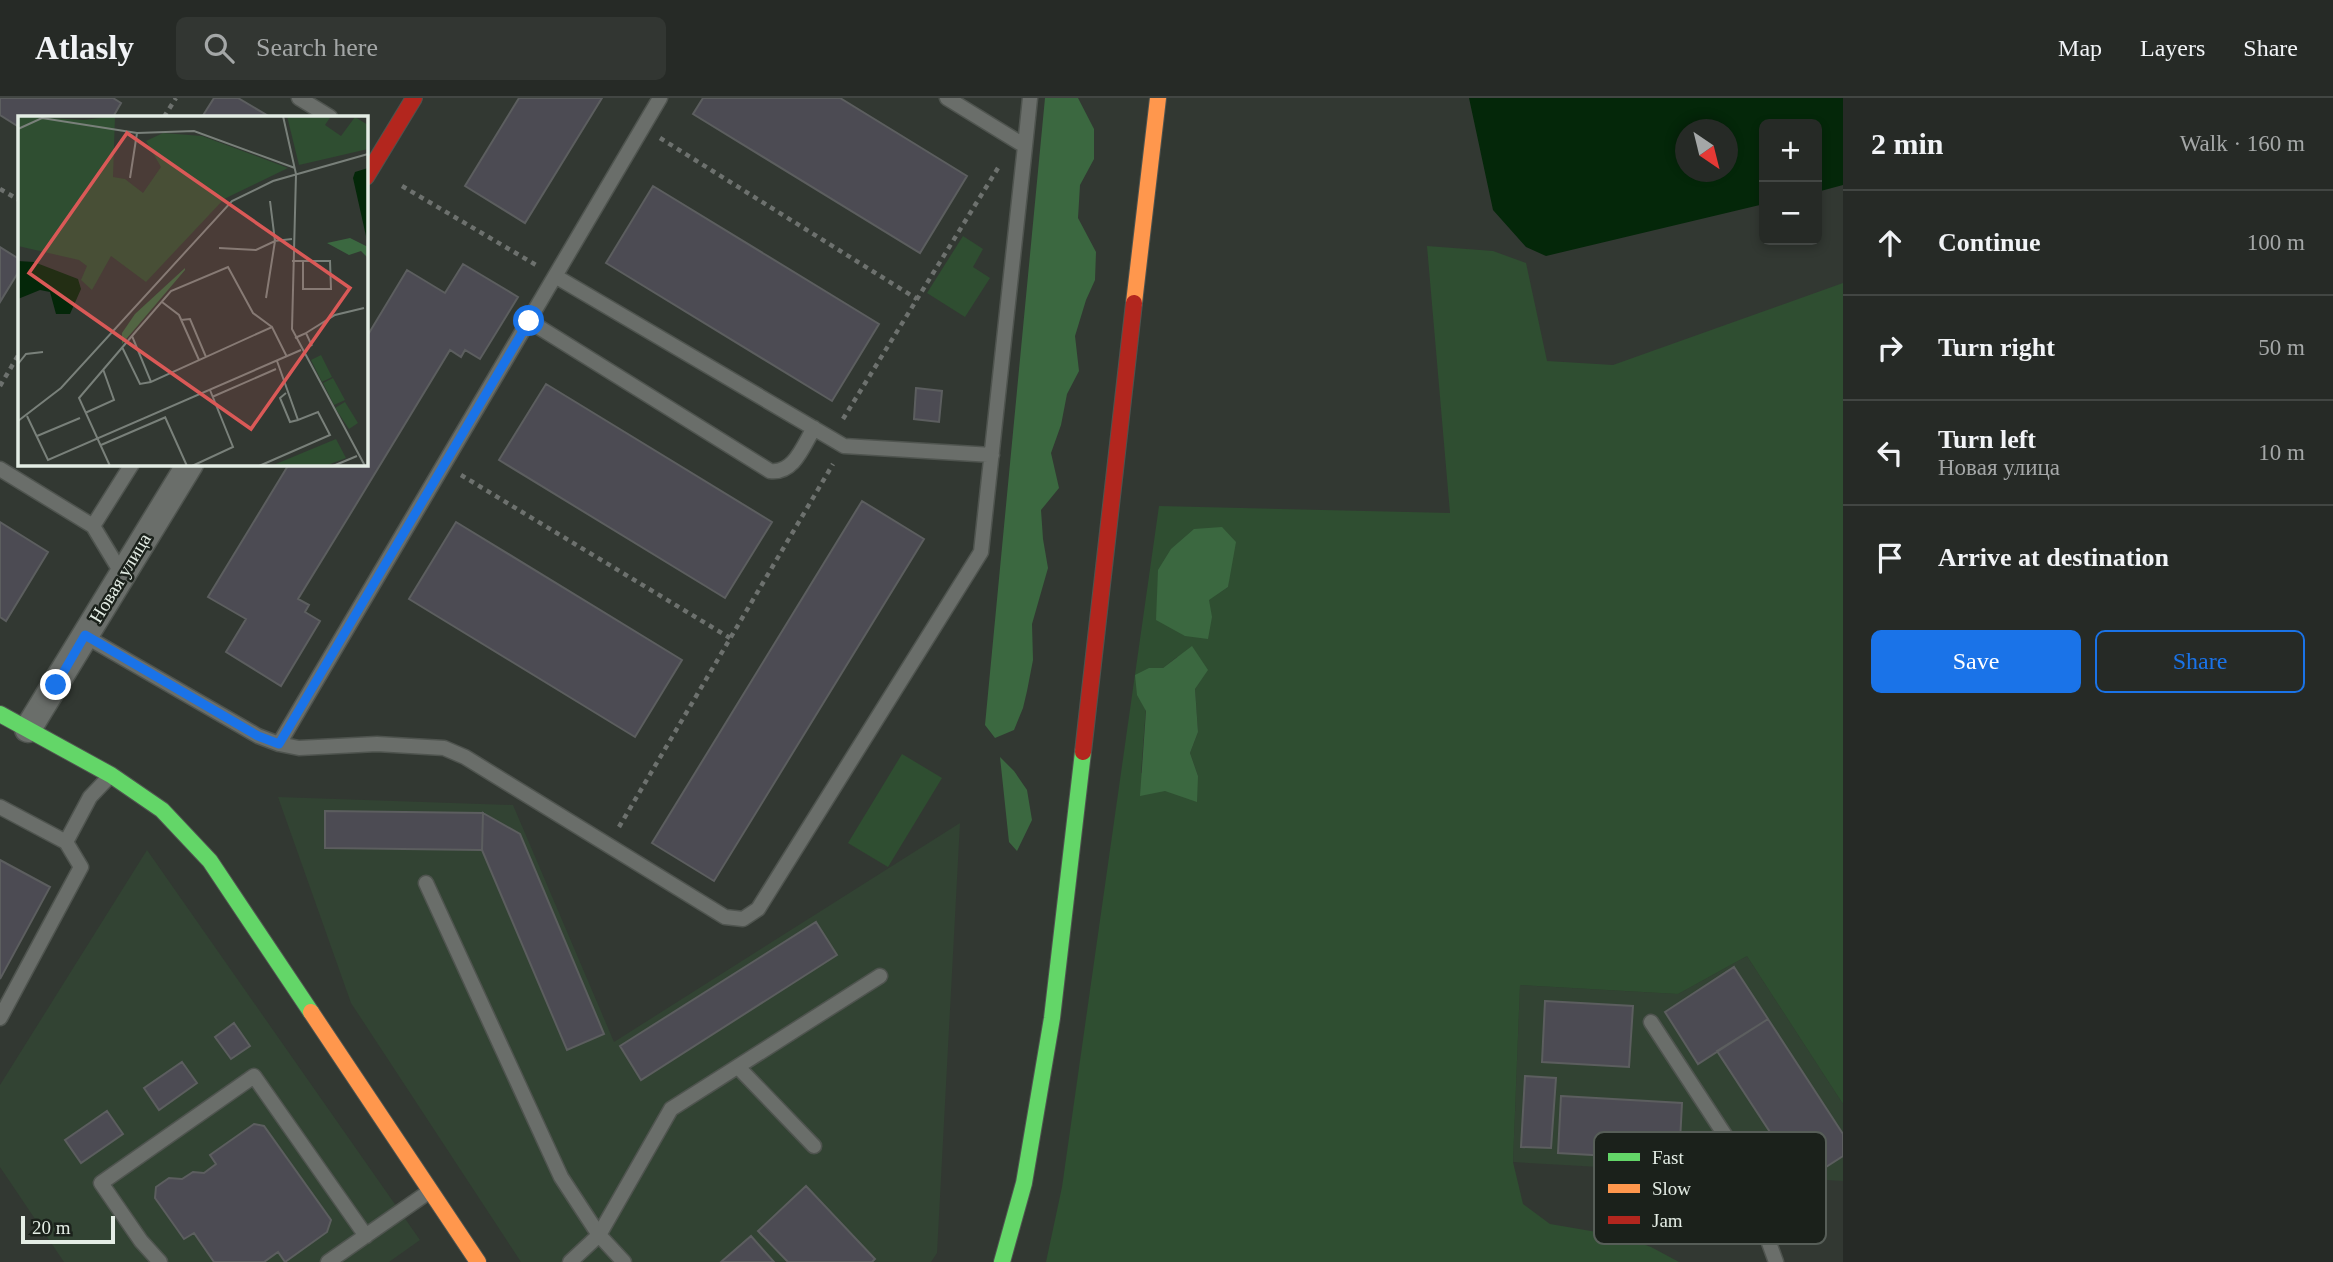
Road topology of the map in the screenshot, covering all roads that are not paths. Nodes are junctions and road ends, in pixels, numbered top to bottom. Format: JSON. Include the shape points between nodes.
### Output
{"nodes":[{"id":1,"x":299,"y":98,"type":"edge"},
{"id":2,"x":414,"y":98,"type":"edge"},
{"id":3,"x":660,"y":98,"type":"edge"},
{"id":4,"x":947,"y":98,"type":"edge"},
{"id":5,"x":1030,"y":98,"type":"edge"},
{"id":6,"x":1158,"y":98,"type":"edge"},
{"id":7,"x":328,"y":116,"type":"edge"},
{"id":8,"x":1020,"y":143,"type":"junction"},
{"id":9,"x":368,"y":172,"type":"edge"},
{"id":10,"x":555,"y":276,"type":"junction"},
{"id":11,"x":529,"y":321,"type":"junction"},
{"id":12,"x":814,"y":428,"type":"junction"},
{"id":13,"x":992,"y":455,"type":"junction"},
{"id":14,"x":131,"y":466,"type":"edge"},
{"id":15,"x":189,"y":466,"type":"edge"},
{"id":16,"x":0,"y":469,"type":"edge"},
{"id":17,"x":93,"y":526,"type":"junction"},
{"id":18,"x":122,"y":574,"type":"junction"},
{"id":19,"x":85,"y":635,"type":"junction"},
{"id":20,"x":0,"y":714,"type":"edge"},
{"id":21,"x":28,"y":729,"type":"junction"},
{"id":22,"x":279,"y":744,"type":"junction"},
{"id":23,"x":111,"y":775,"type":"junction"},
{"id":24,"x":0,"y":807,"type":"edge"},
{"id":25,"x":66,"y":842,"type":"junction"},
{"id":26,"x":426,"y":883,"type":"dead end"},
{"id":27,"x":880,"y":976,"type":"dead end"},
{"id":28,"x":0,"y":1018,"type":"edge"},
{"id":29,"x":1651,"y":1022,"type":"dead end"},
{"id":30,"x":738,"y":1067,"type":"junction"},
{"id":31,"x":1723,"y":1132,"type":"edge"},
{"id":32,"x":814,"y":1146,"type":"dead end"},
{"id":33,"x":430,"y":1191,"type":"junction"},
{"id":34,"x":366,"y":1236,"type":"junction"},
{"id":35,"x":600,"y":1236,"type":"junction"},
{"id":36,"x":1769,"y":1244,"type":"edge"},
{"id":37,"x":160,"y":1262,"type":"edge"},
{"id":38,"x":328,"y":1262,"type":"edge"},
{"id":39,"x":478,"y":1262,"type":"edge"},
{"id":40,"x":570,"y":1262,"type":"edge"},
{"id":41,"x":624,"y":1262,"type":"edge"},
{"id":42,"x":1002,"y":1262,"type":"edge"},
{"id":43,"x":1776,"y":1262,"type":"edge"}],
"edges":[{"from":1,"to":7,"type":"lane"},
{"from":2,"to":9,"type":"main road","via":[[378,147]]},
{"from":3,"to":10,"type":"lane"},
{"from":4,"to":8,"type":"lane"},
{"from":5,"to":8,"type":"lane"},
{"from":6,"to":42,"type":"main road","via":[[1052,1018],[1024,1183]]},
{"from":8,"to":13,"type":"lane"},
{"from":10,"to":11,"type":"lane"},
{"from":10,"to":12,"type":"lane"},
{"from":11,"to":12,"type":"lane","via":[[770,471],[790,467]]},
{"from":11,"to":22,"type":"lane"},
{"from":12,"to":13,"type":"lane","via":[[844,446]]},
{"from":13,"to":22,"type":"lane","via":[[981,552],[758,909],[743,919],[725,917],[465,757],[443,748],[377,744],[299,748]]},
{"from":14,"to":17,"type":"lane"},
{"from":15,"to":18,"type":"street","name":"Новая улица"},
{"from":16,"to":17,"type":"lane"},
{"from":17,"to":18,"type":"lane"},
{"from":18,"to":19,"type":"street","name":"Новая улица"},
{"from":19,"to":21,"type":"street","name":"Новая улица"},
{"from":19,"to":22,"type":"lane"},
{"from":20,"to":21,"type":"main road"},
{"from":21,"to":23,"type":"main road"},
{"from":23,"to":25,"type":"lane","via":[[90,797]]},
{"from":23,"to":33,"type":"main road","via":[[162,810],[210,861]]},
{"from":24,"to":25,"type":"lane"},
{"from":25,"to":28,"type":"lane","via":[[82,867]]},
{"from":26,"to":35,"type":"lane","via":[[561,1177]]},
{"from":27,"to":30,"type":"lane"},
{"from":29,"to":31,"type":"lane"},
{"from":30,"to":32,"type":"lane"},
{"from":30,"to":35,"type":"lane","via":[[671,1109]]},
{"from":33,"to":34,"type":"lane"},
{"from":33,"to":39,"type":"main road"},
{"from":34,"to":37,"type":"lane","via":[[254,1076],[101,1183]]},
{"from":34,"to":38,"type":"lane"},
{"from":35,"to":40,"type":"lane"},
{"from":35,"to":41,"type":"lane"},
{"from":36,"to":43,"type":"lane"}]}
